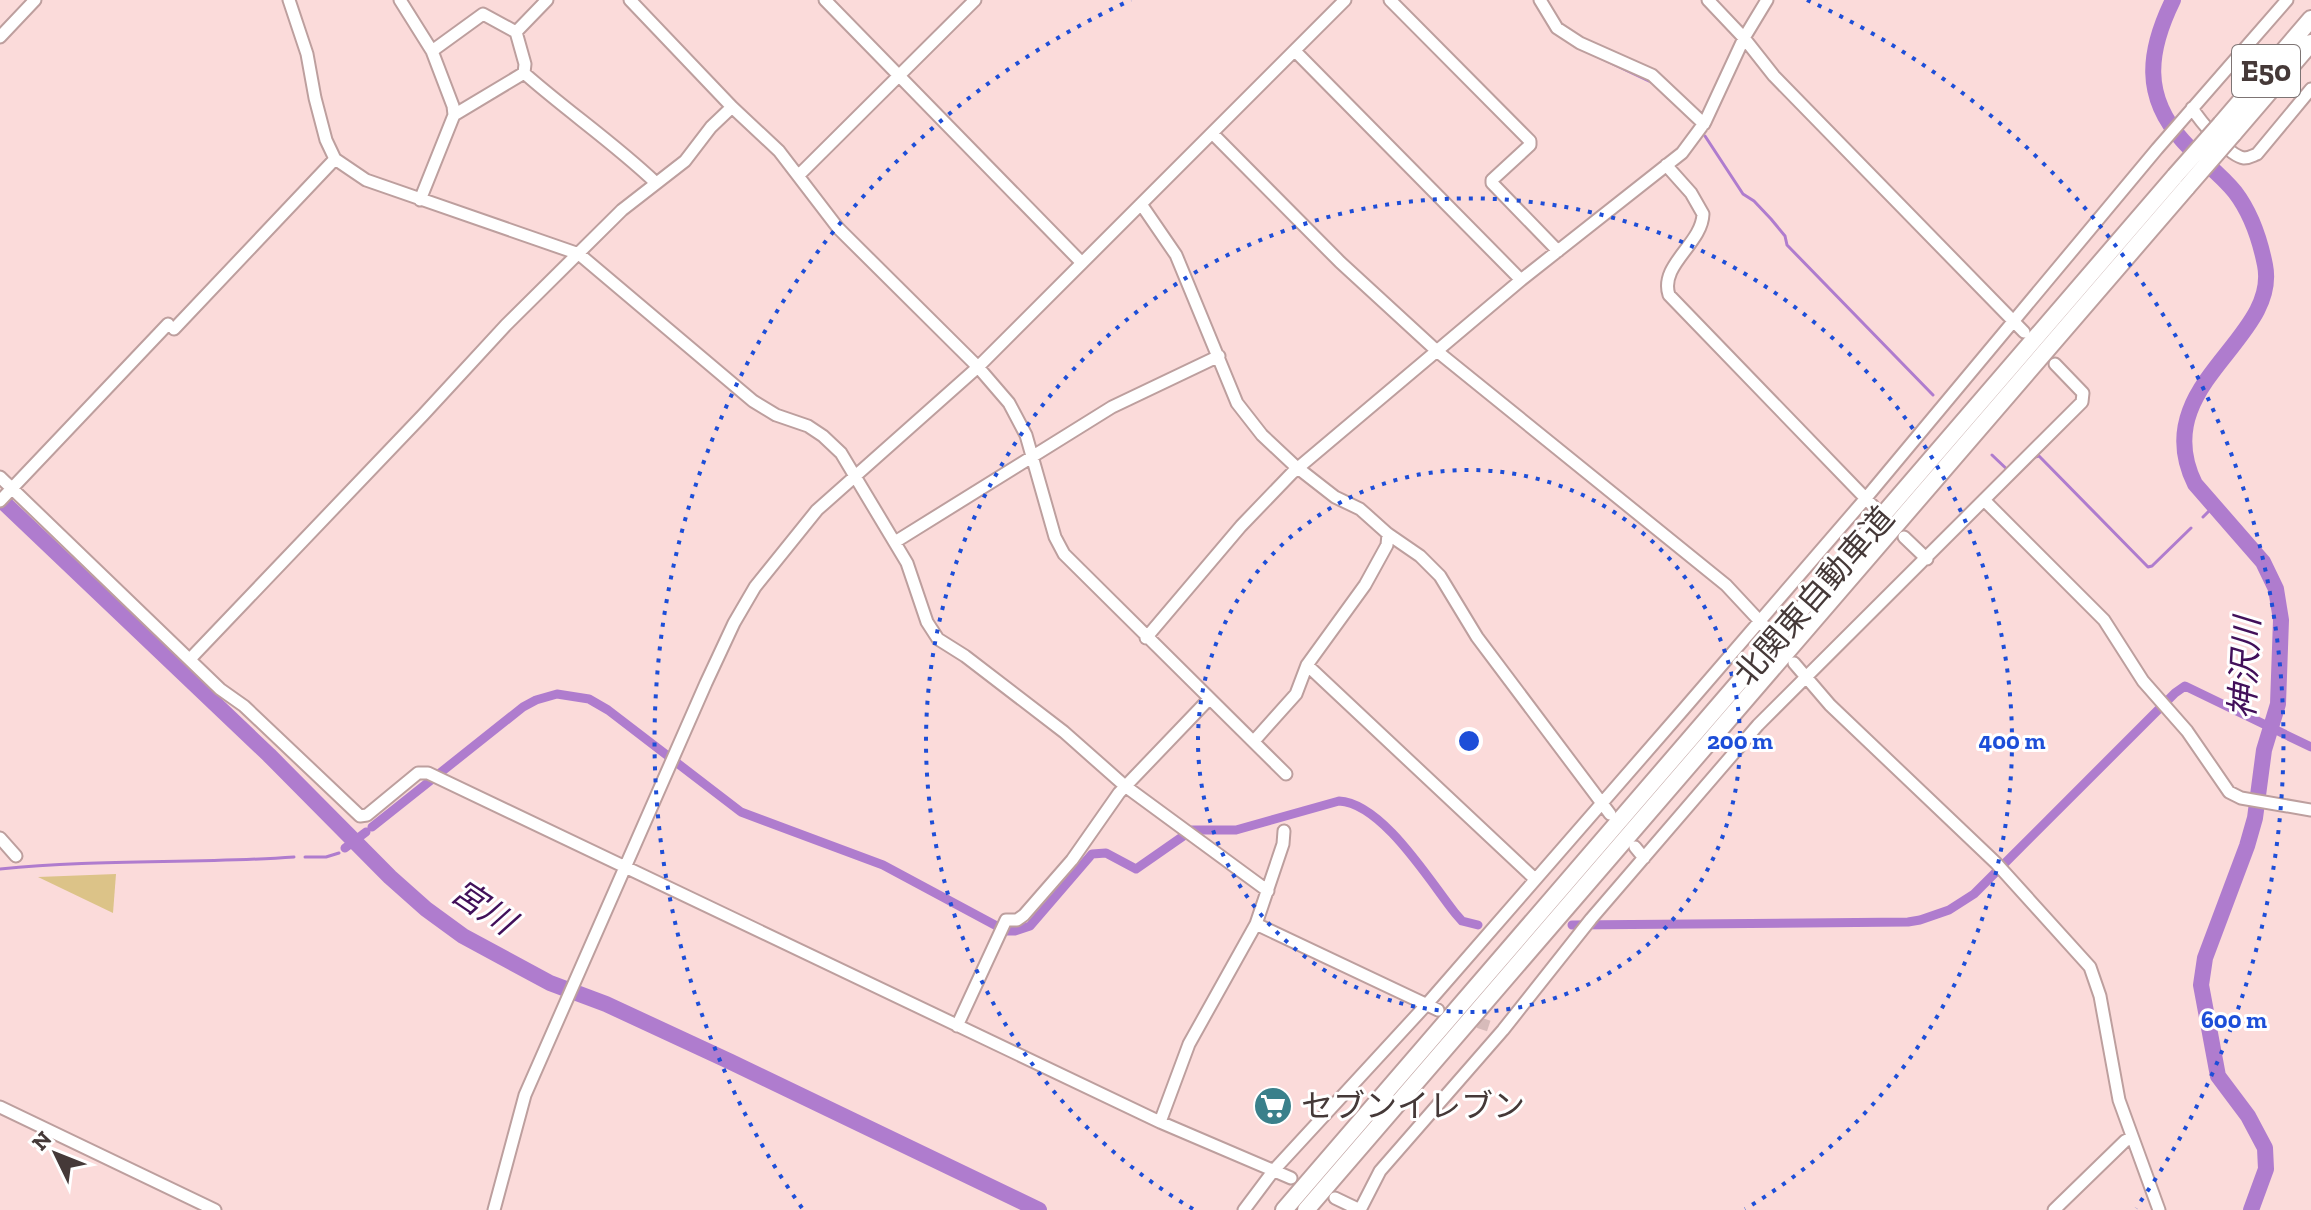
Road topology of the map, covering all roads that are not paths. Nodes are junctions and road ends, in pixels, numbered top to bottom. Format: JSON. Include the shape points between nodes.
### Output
{"nodes":[{"id":1,"x":35,"y":0,"type":"edge"},
{"id":2,"x":289,"y":0,"type":"edge"},
{"id":3,"x":400,"y":0,"type":"edge"},
{"id":4,"x":547,"y":0,"type":"edge"},
{"id":5,"x":630,"y":0,"type":"edge"},
{"id":6,"x":825,"y":0,"type":"edge"},
{"id":7,"x":975,"y":0,"type":"edge"},
{"id":8,"x":1345,"y":0,"type":"edge"},
{"id":9,"x":1390,"y":0,"type":"edge"},
{"id":10,"x":1540,"y":0,"type":"edge"},
{"id":11,"x":1708,"y":0,"type":"edge"},
{"id":12,"x":1767,"y":0,"type":"edge"},
{"id":13,"x":2287,"y":0,"type":"edge"},
{"id":14,"x":2311,"y":19,"type":"edge"},
{"id":15,"x":516,"y":32,"type":"junction"},
{"id":16,"x":0,"y":37,"type":"edge"},
{"id":17,"x":1744,"y":38,"type":"junction"},
{"id":18,"x":2311,"y":43,"type":"edge"},
{"id":19,"x":432,"y":51,"type":"junction"},
{"id":20,"x":1295,"y":51,"type":"junction"},
{"id":21,"x":524,"y":73,"type":"junction"},
{"id":22,"x":899,"y":76,"type":"junction"},
{"id":23,"x":2311,"y":89,"type":"edge"},
{"id":24,"x":732,"y":107,"type":"junction"},
{"id":25,"x":2192,"y":108,"type":"junction"},
{"id":26,"x":454,"y":115,"type":"junction"},
{"id":27,"x":1704,"y":124,"type":"junction"},
{"id":28,"x":2227,"y":129,"type":"junction"},
{"id":29,"x":1213,"y":134,"type":"junction"},
{"id":30,"x":335,"y":159,"type":"junction"},
{"id":31,"x":1666,"y":165,"type":"junction"},
{"id":32,"x":800,"y":174,"type":"junction"},
{"id":33,"x":655,"y":182,"type":"junction"},
{"id":34,"x":2181,"y":182,"type":"junction"},
{"id":35,"x":420,"y":200,"type":"junction"},
{"id":36,"x":1141,"y":204,"type":"junction"},
{"id":37,"x":1558,"y":251,"type":"junction"},
{"id":38,"x":579,"y":254,"type":"junction"},
{"id":39,"x":1082,"y":263,"type":"junction"},
{"id":40,"x":1521,"y":280,"type":"junction"},
{"id":41,"x":2012,"y":320,"type":"junction"},
{"id":42,"x":2024,"y":332,"type":"dead end"},
{"id":43,"x":1438,"y":352,"type":"junction"},
{"id":44,"x":1219,"y":356,"type":"junction"},
{"id":45,"x":2055,"y":364,"type":"dead end"},
{"id":46,"x":978,"y":367,"type":"junction"},
{"id":47,"x":1033,"y":459,"type":"junction"},
{"id":48,"x":1299,"y":468,"type":"junction"},
{"id":49,"x":0,"y":477,"type":"edge"},
{"id":50,"x":853,"y":477,"type":"junction"},
{"id":51,"x":6,"y":494,"type":"edge"},
{"id":52,"x":1984,"y":500,"type":"junction"},
{"id":53,"x":1869,"y":502,"type":"junction"},
{"id":54,"x":1388,"y":534,"type":"junction"},
{"id":55,"x":1904,"y":537,"type":"dead end"},
{"id":56,"x":895,"y":542,"type":"junction"},
{"id":57,"x":1927,"y":559,"type":"junction"},
{"id":58,"x":1758,"y":621,"type":"junction"},
{"id":59,"x":1768,"y":630,"type":"dead end"},
{"id":60,"x":1146,"y":638,"type":"junction"},
{"id":61,"x":190,"y":659,"type":"junction"},
{"id":62,"x":1794,"y":663,"type":"dead end"},
{"id":63,"x":1307,"y":665,"type":"junction"},
{"id":64,"x":1806,"y":677,"type":"junction"},
{"id":65,"x":1209,"y":699,"type":"junction"},
{"id":66,"x":1254,"y":741,"type":"junction"},
{"id":67,"x":1286,"y":774,"type":"dead end"},
{"id":68,"x":1125,"y":786,"type":"junction"},
{"id":69,"x":1601,"y":803,"type":"junction"},
{"id":70,"x":2311,"y":810,"type":"edge"},
{"id":71,"x":1610,"y":814,"type":"dead end"},
{"id":72,"x":1284,"y":831,"type":"dead end"},
{"id":73,"x":0,"y":838,"type":"edge"},
{"id":74,"x":1635,"y":847,"type":"dead end"},
{"id":75,"x":16,"y":856,"type":"dead end"},
{"id":76,"x":1644,"y":858,"type":"junction"},
{"id":77,"x":626,"y":868,"type":"junction"},
{"id":78,"x":1535,"y":879,"type":"junction"},
{"id":79,"x":1268,"y":891,"type":"junction"},
{"id":80,"x":1256,"y":924,"type":"junction"},
{"id":81,"x":1427,"y":1004,"type":"junction"},
{"id":82,"x":1438,"y":1010,"type":"tunnel mouth"},
{"id":83,"x":957,"y":1026,"type":"junction"},
{"id":84,"x":1489,"y":1026,"type":"tunnel mouth"},
{"id":85,"x":1503,"y":1030,"type":"junction"},
{"id":86,"x":0,"y":1107,"type":"edge"},
{"id":87,"x":1160,"y":1122,"type":"junction"},
{"id":88,"x":2131,"y":1138,"type":"junction"},
{"id":89,"x":1274,"y":1170,"type":"junction"},
{"id":90,"x":1291,"y":1178,"type":"dead end"},
{"id":91,"x":1335,"y":1198,"type":"dead end"},
{"id":92,"x":215,"y":1210,"type":"edge"},
{"id":93,"x":494,"y":1210,"type":"edge"},
{"id":94,"x":1244,"y":1210,"type":"edge"},
{"id":95,"x":1284,"y":1210,"type":"edge"},
{"id":96,"x":1306,"y":1210,"type":"edge"},
{"id":97,"x":1360,"y":1210,"type":"edge"},
{"id":98,"x":2054,"y":1210,"type":"edge"},
{"id":99,"x":2159,"y":1210,"type":"edge"}],
"edges":[{"from":1,"to":16,"type":"street"},
{"from":2,"to":30,"type":"street"},
{"from":3,"to":19,"type":"street"},
{"from":4,"to":15,"type":"street"},
{"from":5,"to":24,"type":"street"},
{"from":6,"to":22,"type":"street"},
{"from":7,"to":22,"type":"street"},
{"from":8,"to":20,"type":"street"},
{"from":9,"to":37,"type":"street","via":[[1530,141],[1492,183]]},
{"from":10,"to":27,"type":"street","via":[[1557,28],[1652,75]]},
{"from":11,"to":17,"type":"street"},
{"from":12,"to":17,"type":"street"},
{"from":13,"to":25,"type":"street"},
{"from":14,"to":28,"type":"highway","name":"北関東自動車道","number":"E50"},
{"from":15,"to":19,"type":"street","via":[[483,14]]},
{"from":15,"to":21,"type":"street"},
{"from":17,"to":27,"type":"street"},
{"from":17,"to":41,"type":"street","via":[[1774,76]]},
{"from":18,"to":28,"type":"highway","name":"北関東自動車道","number":"E50"},
{"from":19,"to":26,"type":"street"},
{"from":20,"to":29,"type":"street"},
{"from":20,"to":40,"type":"street"},
{"from":21,"to":26,"type":"street"},
{"from":21,"to":33,"type":"street"},
{"from":22,"to":32,"type":"street"},
{"from":22,"to":39,"type":"street"},
{"from":23,"to":25,"type":"street","via":[[2252,157],[2233,152]]},
{"from":24,"to":32,"type":"street"},
{"from":24,"to":33,"type":"street","via":[[685,161]]},
{"from":25,"to":41,"type":"street"},
{"from":26,"to":35,"type":"street"},
{"from":27,"to":31,"type":"street"},
{"from":28,"to":34,"type":"highway","name":"北関東自動車道","number":"E50","bridge":true},
{"from":29,"to":36,"type":"street"},
{"from":29,"to":43,"type":"street"},
{"from":30,"to":35,"type":"street","via":[[366,180]]},
{"from":30,"to":51,"type":"street"},
{"from":31,"to":37,"type":"street"},
{"from":31,"to":53,"type":"street","via":[[1703,214],[1699,233],[1670,274],[1669,295]]},
{"from":32,"to":46,"type":"street","via":[[838,228]]},
{"from":33,"to":38,"type":"street"},
{"from":34,"to":95,"type":"highway","name":"北関東自動車道","number":"E50"},
{"from":34,"to":96,"type":"highway","name":"北関東自動車道","number":"E50"},
{"from":35,"to":38,"type":"street"},
{"from":36,"to":39,"type":"street"},
{"from":36,"to":44,"type":"street","via":[[1176,255]]},
{"from":37,"to":40,"type":"street"},
{"from":38,"to":50,"type":"street","via":[[753,401],[823,436],[841,453]]},
{"from":38,"to":61,"type":"street"},
{"from":39,"to":46,"type":"street"},
{"from":40,"to":43,"type":"street"},
{"from":41,"to":42,"type":"street"},
{"from":41,"to":53,"type":"street"},
{"from":43,"to":48,"type":"street"},
{"from":43,"to":58,"type":"street","via":[[1726,585]]},
{"from":44,"to":47,"type":"street","via":[[1112,407]]},
{"from":44,"to":48,"type":"street","via":[[1243,412]]},
{"from":45,"to":52,"type":"street","via":[[2084,399]]},
{"from":46,"to":47,"type":"street","via":[[1019,419]]},
{"from":46,"to":50,"type":"street"},
{"from":47,"to":56,"type":"street"},
{"from":47,"to":60,"type":"street","via":[[1064,554]]},
{"from":48,"to":54,"type":"street"},
{"from":48,"to":60,"type":"street","via":[[1268,496]]},
{"from":49,"to":51,"type":"street"},
{"from":50,"to":56,"type":"street"},
{"from":50,"to":77,"type":"street","via":[[817,510],[755,587],[734,623]]},
{"from":51,"to":61,"type":"street"},
{"from":52,"to":57,"type":"street"},
{"from":52,"to":70,"type":"street","via":[[2104,620],[2143,681],[2233,796]]},
{"from":53,"to":58,"type":"street"},
{"from":54,"to":63,"type":"street","via":[[1365,585]]},
{"from":54,"to":69,"type":"street","via":[[1440,576],[1477,637]]},
{"from":55,"to":57,"type":"street"},
{"from":56,"to":68,"type":"street","via":[[938,639],[1064,732]]},
{"from":57,"to":64,"type":"street"},
{"from":58,"to":59,"type":"street"},
{"from":58,"to":69,"type":"street"},
{"from":60,"to":65,"type":"street"},
{"from":61,"to":77,"type":"street","via":[[360,816],[418,773],[428,773]]},
{"from":62,"to":64,"type":"street"},
{"from":63,"to":66,"type":"street","via":[[1296,694]]},
{"from":63,"to":78,"type":"street"},
{"from":64,"to":76,"type":"street"},
{"from":64,"to":88,"type":"street","via":[[2006,872],[2090,967]]},
{"from":65,"to":66,"type":"street"},
{"from":65,"to":68,"type":"street"},
{"from":66,"to":67,"type":"street"},
{"from":68,"to":79,"type":"street"},
{"from":68,"to":83,"type":"street","via":[[1045,891],[1020,918],[1006,920]]},
{"from":69,"to":71,"type":"street"},
{"from":69,"to":78,"type":"street"},
{"from":72,"to":79,"type":"street"},
{"from":73,"to":75,"type":"street"},
{"from":74,"to":76,"type":"street"},
{"from":76,"to":85,"type":"street"},
{"from":77,"to":83,"type":"street"},
{"from":77,"to":93,"type":"street","via":[[522,1103]]},
{"from":78,"to":81,"type":"street"},
{"from":79,"to":80,"type":"street"},
{"from":80,"to":81,"type":"street"},
{"from":80,"to":87,"type":"street","via":[[1189,1044]]},
{"from":81,"to":82,"type":"street"},
{"from":81,"to":89,"type":"street"},
{"from":83,"to":87,"type":"street"},
{"from":84,"to":85,"type":"street"},
{"from":85,"to":97,"type":"street","via":[[1380,1171]]},
{"from":86,"to":92,"type":"street"},
{"from":87,"to":89,"type":"street"},
{"from":88,"to":98,"type":"street"},
{"from":88,"to":99,"type":"street"},
{"from":89,"to":90,"type":"street"},
{"from":89,"to":94,"type":"street"},
{"from":91,"to":97,"type":"street"}]}
